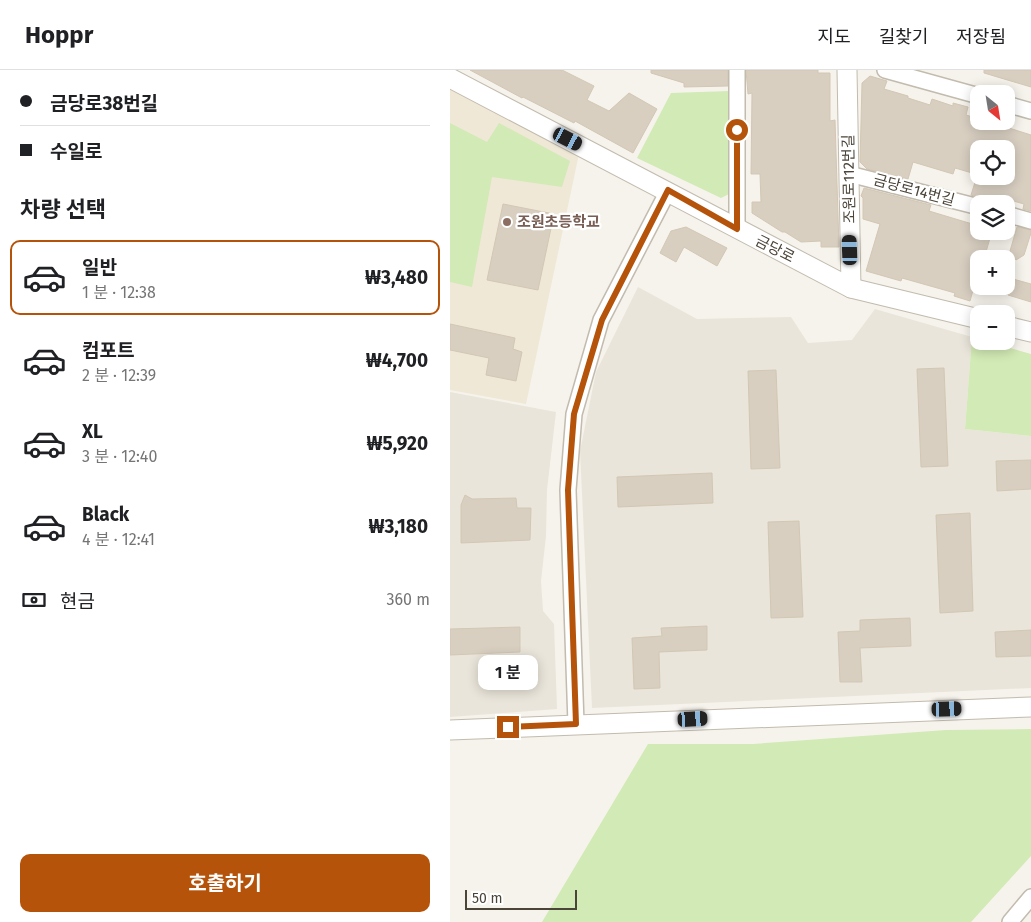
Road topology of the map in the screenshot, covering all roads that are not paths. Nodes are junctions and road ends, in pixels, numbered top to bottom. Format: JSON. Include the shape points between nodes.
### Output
{"nodes":[{"id":1,"x":737,"y":70,"type":"edge"},
{"id":2,"x":847,"y":70,"type":"edge"},
{"id":3,"x":885,"y":70,"type":"edge"},
{"id":4,"x":450,"y":78,"type":"edge"},
{"id":5,"x":970,"y":94,"type":"edge"},
{"id":6,"x":1015,"y":107,"type":"edge"},
{"id":7,"x":1031,"y":111,"type":"edge"},
{"id":8,"x":849,"y":174,"type":"junction"},
{"id":9,"x":668,"y":190,"type":"junction"},
{"id":10,"x":970,"y":205,"type":"edge"},
{"id":11,"x":1015,"y":217,"type":"edge"},
{"id":12,"x":1031,"y":221,"type":"edge"},
{"id":13,"x":737,"y":229,"type":"junction"},
{"id":14,"x":851,"y":288,"type":"junction"},
{"id":15,"x":970,"y":317,"type":"edge"},
{"id":16,"x":1015,"y":328,"type":"edge"},
{"id":17,"x":1031,"y":332,"type":"edge"},
{"id":18,"x":1031,"y":707,"type":"edge"},
{"id":19,"x":576,"y":724,"type":"junction"},
{"id":20,"x":450,"y":730,"type":"edge"},
{"id":21,"x":1031,"y":897,"type":"edge"},
{"id":22,"x":1010,"y":922,"type":"edge"}],
"edges":[{"from":1,"to":13,"type":"street"},
{"from":2,"to":8,"type":"street","name":"조원로112번길"},
{"from":3,"to":5,"type":"street"},
{"from":4,"to":9,"type":"street","name":"금당로"},
{"from":6,"to":7,"type":"street"},
{"from":8,"to":10,"type":"street","name":"금당로14번길"},
{"from":8,"to":14,"type":"street","name":"조원로112번길"},
{"from":9,"to":13,"type":"street","name":"금당로"},
{"from":9,"to":19,"type":"street","via":[[602,320],[574,414],[568,490]]},
{"from":11,"to":12,"type":"street"},
{"from":13,"to":14,"type":"street","name":"금당로"},
{"from":14,"to":15,"type":"street","name":"금당로"},
{"from":16,"to":17,"type":"street"},
{"from":18,"to":19,"type":"street"},
{"from":19,"to":20,"type":"street"},
{"from":21,"to":22,"type":"street"}]}
